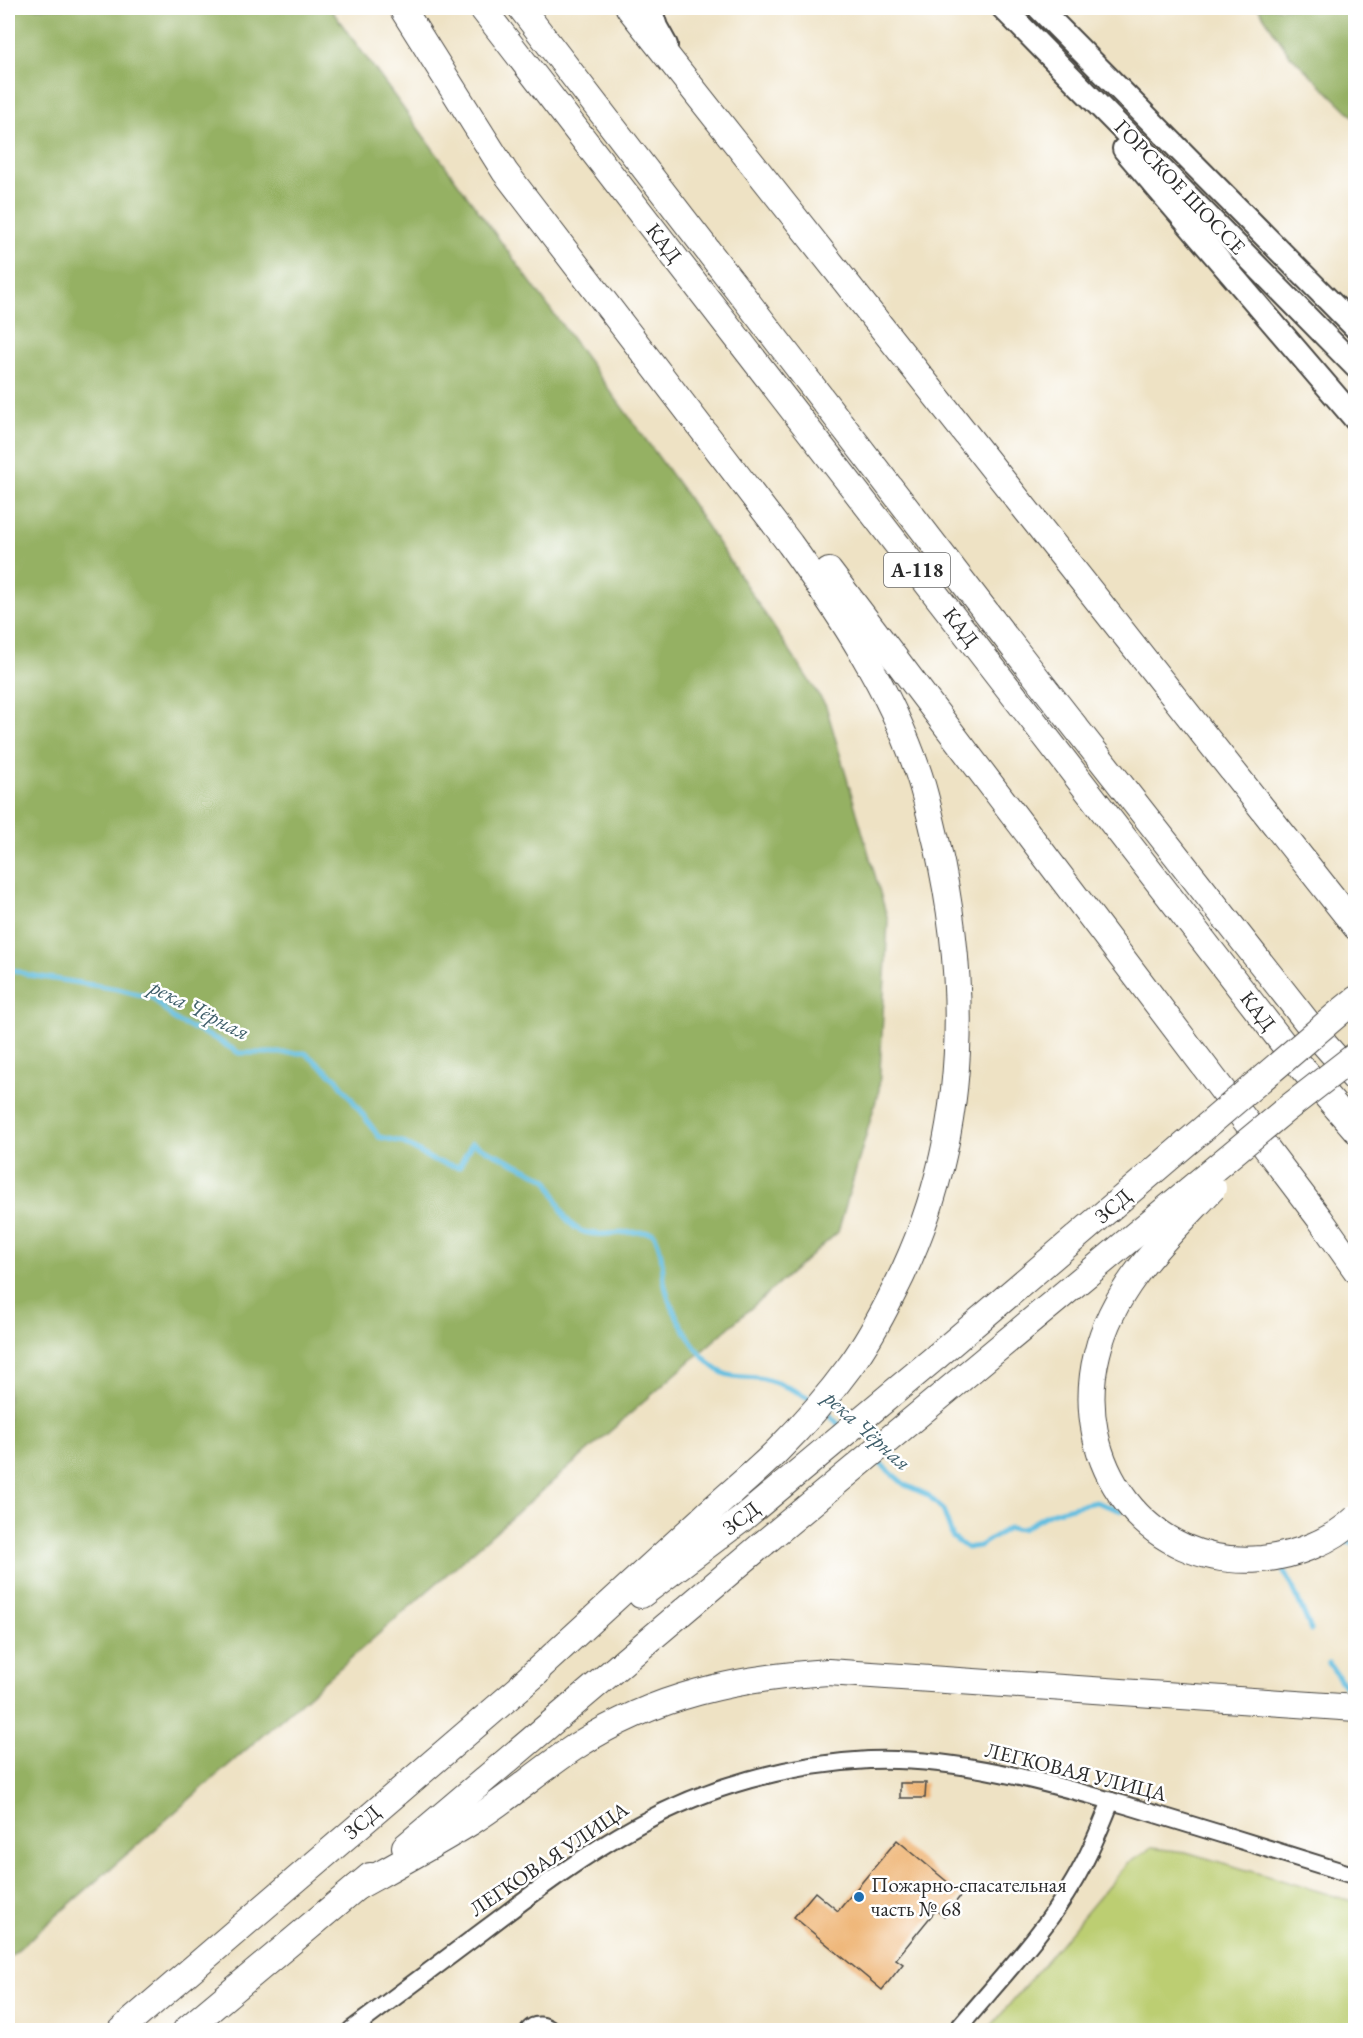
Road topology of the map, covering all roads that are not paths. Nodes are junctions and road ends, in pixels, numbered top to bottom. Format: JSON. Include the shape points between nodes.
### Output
{"nodes":[{"id":1,"x":402,"y":8,"type":"edge"},
{"id":2,"x":482,"y":8,"type":"edge"},
{"id":3,"x":521,"y":8,"type":"edge"},
{"id":4,"x":629,"y":8,"type":"edge"},
{"id":5,"x":650,"y":8,"type":"edge"},
{"id":6,"x":1003,"y":8,"type":"edge"},
{"id":7,"x":1039,"y":8,"type":"edge"},
{"id":8,"x":1042,"y":47,"type":"junction"},
{"id":9,"x":687,"y":82,"type":"junction"},
{"id":10,"x":1259,"y":229,"type":"junction"},
{"id":11,"x":1356,"y":312,"type":"edge"},
{"id":12,"x":1356,"y":328,"type":"edge"},
{"id":13,"x":1356,"y":367,"type":"edge"},
{"id":14,"x":1356,"y":420,"type":"edge"},
{"id":15,"x":1356,"y":927,"type":"edge"},
{"id":16,"x":1350,"y":1002,"type":"edge"},
{"id":17,"x":1356,"y":1055,"type":"edge"},
{"id":18,"x":1356,"y":1080,"type":"edge"},
{"id":19,"x":1284,"y":1112,"type":"junction"},
{"id":20,"x":1356,"y":1130,"type":"edge"},
{"id":21,"x":1356,"y":1270,"type":"edge"},
{"id":22,"x":1356,"y":1518,"type":"edge"},
{"id":23,"x":524,"y":1683,"type":"junction"},
{"id":24,"x":1356,"y":1708,"type":"edge"},
{"id":25,"x":1111,"y":1801,"type":"junction"},
{"id":26,"x":1356,"y":1875,"type":"edge"},
{"id":27,"x":357,"y":1887,"type":"junction"},
{"id":28,"x":121,"y":2031,"type":"edge"},
{"id":29,"x":186,"y":2031,"type":"edge"},
{"id":30,"x":351,"y":2031,"type":"edge"},
{"id":31,"x":529,"y":2031,"type":"edge"},
{"id":32,"x":551,"y":2031,"type":"edge"},
{"id":33,"x":957,"y":2031,"type":"edge"}],
"edges":[{"from":1,"to":21,"type":"highway"},
{"from":1,"to":23,"type":"highway","via":[[505,172],[790,544],[862,652],[904,735],[928,805],[949,906],[958,1009],[958,1062],[951,1117],[933,1195],[911,1258],[875,1329],[852,1364],[776,1452]]},
{"from":2,"to":20,"type":"highway","name":"КАД","number":"А-118","via":[[1302,1068]]},
{"from":3,"to":18,"type":"highway","name":"КАД","number":"А-118","via":[[1047,691]]},
{"from":4,"to":9,"type":"highway"},
{"from":5,"to":9,"type":"main road","via":[[656,27]]},
{"from":6,"to":8,"type":"main road","name":"ГОРСКОЕ ШОССЕ"},
{"from":7,"to":10,"type":"main road","name":"ГОРСКОЕ ШОССЕ"},
{"from":8,"to":13,"type":"main road","name":"ГОРСКОЕ ШОССЕ"},
{"from":8,"to":14,"type":"main road","via":[[1150,180]]},
{"from":9,"to":15,"type":"highway"},
{"from":10,"to":11,"type":"main road"},
{"from":10,"to":12,"type":"main road","name":"ГОРСКОЕ ШОССЕ"},
{"from":16,"to":23,"type":"highway","name":"ЗСД","bridge":true,"via":[[742,1519]]},
{"from":17,"to":19,"type":"highway","name":"ЗСД","bridge":true},
{"from":19,"to":22,"type":"highway","bridge":true,"via":[[1145,1261],[1111,1312],[1097,1353],[1091,1389],[1092,1419],[1107,1473],[1133,1512],[1195,1552],[1242,1560],[1295,1553],[1344,1529]]},
{"from":19,"to":27,"type":"highway","name":"ЗСД","bridge":true},
{"from":23,"to":28,"type":"highway","name":"ЗСД"},
{"from":24,"to":27,"type":"highway","via":[[828,1672],[734,1682],[659,1704],[611,1726],[541,1770],[472,1821]]},
{"from":25,"to":26,"type":"street","name":"ЛЕГКОВАЯ УЛИЦА"},
{"from":25,"to":30,"type":"street","name":"ЛЕГКОВАЯ УЛИЦА","via":[[1033,1779],[936,1763],[870,1760],[756,1777],[675,1807],[600,1847]]},
{"from":25,"to":33,"type":"street","via":[[1090,1853],[1050,1918]]},
{"from":27,"to":29,"type":"highway","name":"ЗСД"},
{"from":31,"to":32,"type":"street","via":[[539,2025]]}]}
